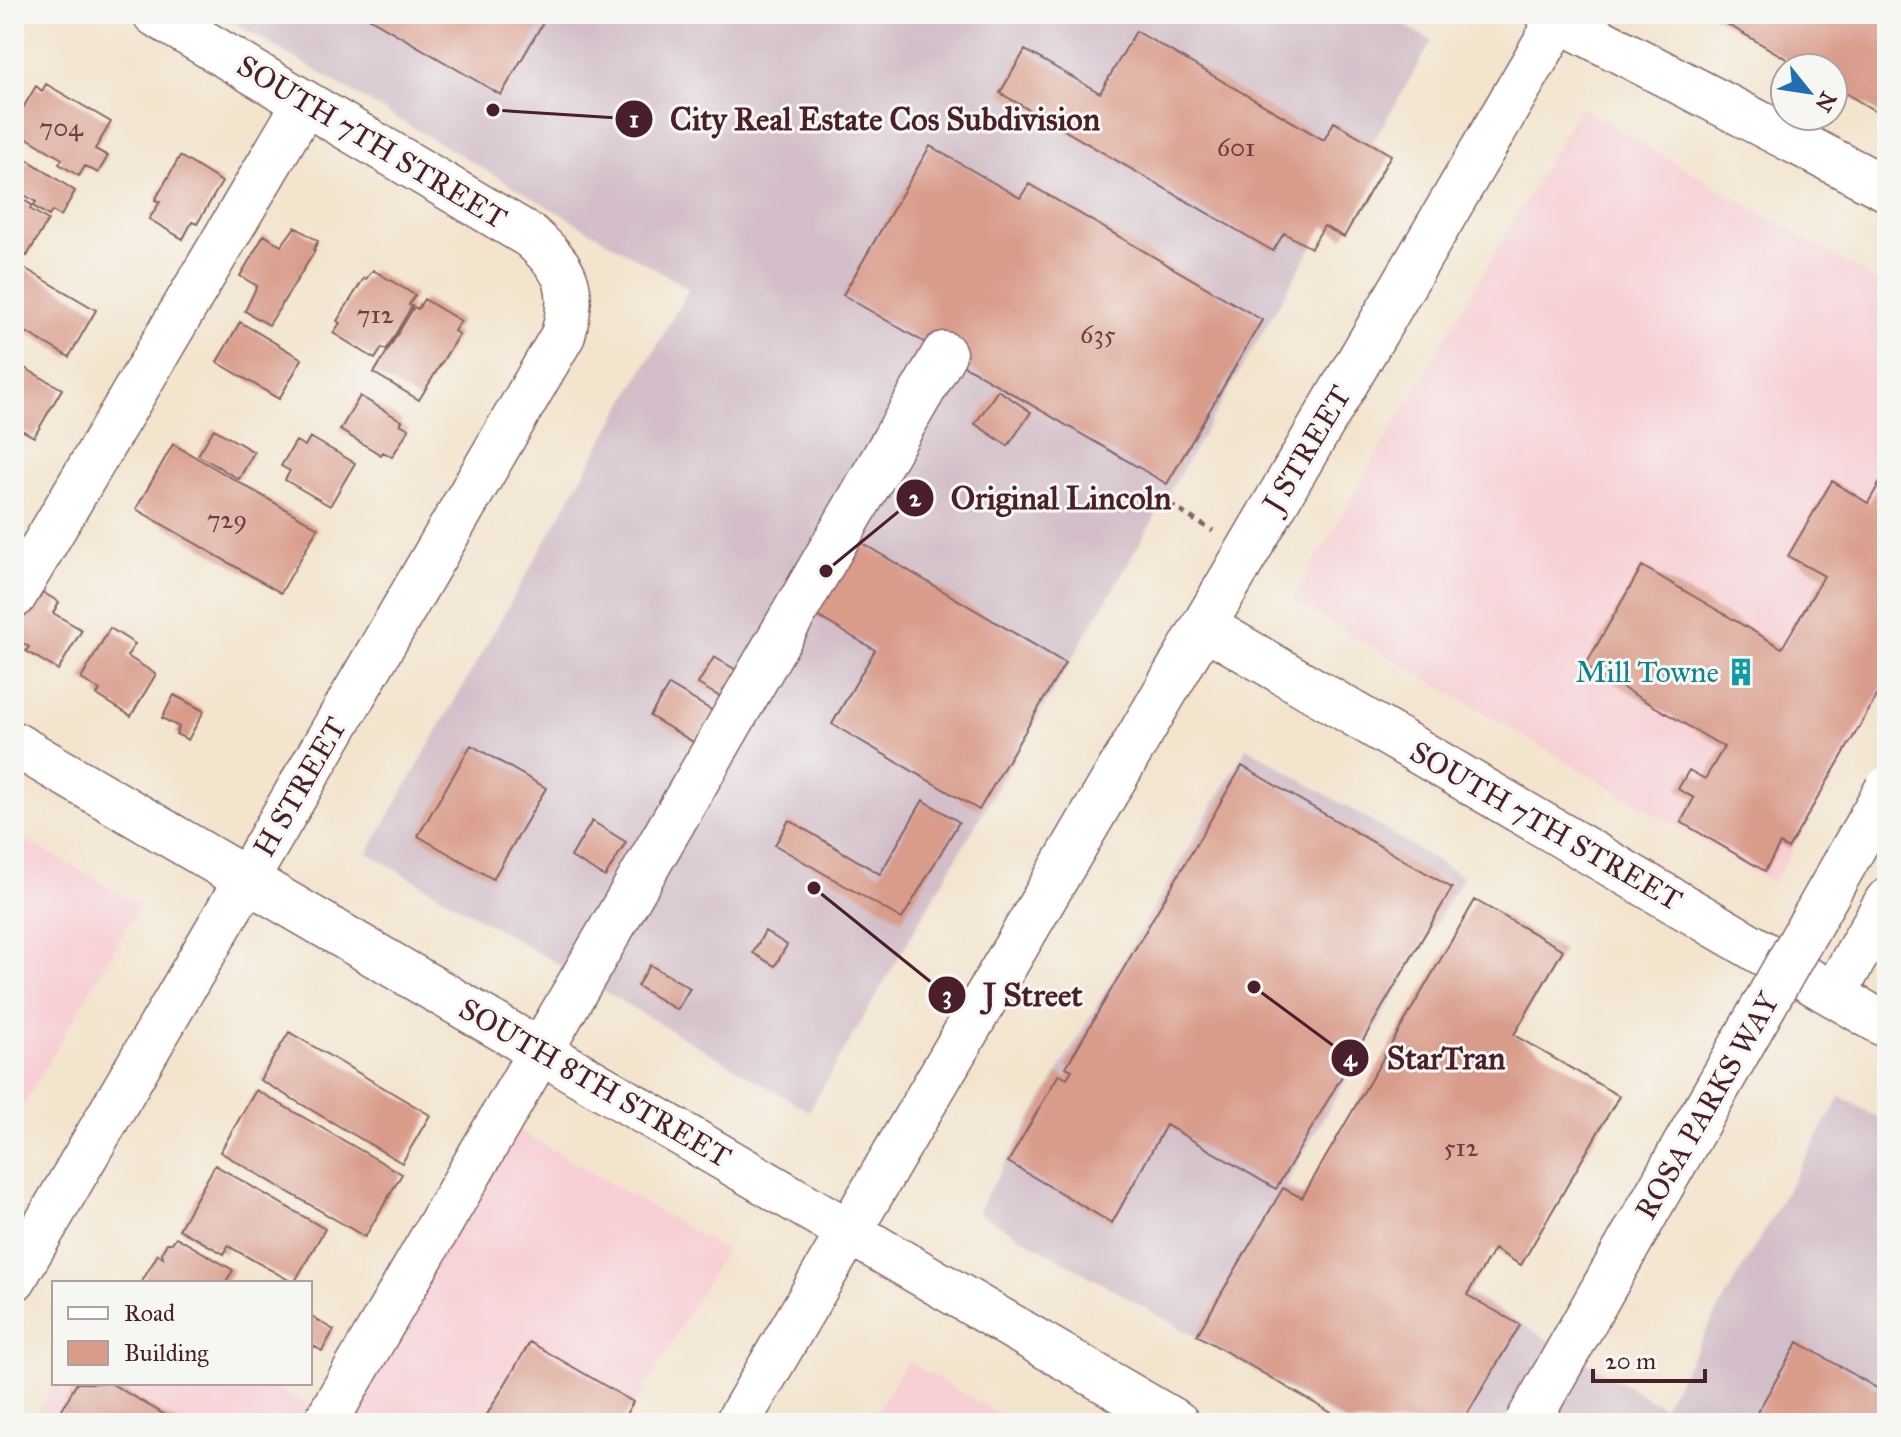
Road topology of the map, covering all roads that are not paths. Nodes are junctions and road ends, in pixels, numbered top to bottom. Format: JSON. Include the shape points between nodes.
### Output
{"nodes":[{"id":1,"x":155,"y":14,"type":"edge"},
{"id":2,"x":1556,"y":16,"type":"edge"},
{"id":3,"x":305,"y":103,"type":"junction"},
{"id":4,"x":1887,"y":189,"type":"edge"},
{"id":5,"x":570,"y":290,"type":"joint"},
{"id":6,"x":944,"y":354,"type":"dead end"},
{"id":7,"x":14,"y":596,"type":"edge"},
{"id":8,"x":1204,"y":626,"type":"junction"},
{"id":9,"x":14,"y":744,"type":"edge"},
{"id":10,"x":1887,"y":789,"type":"edge"},
{"id":11,"x":247,"y":880,"type":"junction"},
{"id":12,"x":1887,"y":901,"type":"edge"},
{"id":13,"x":1834,"y":994,"type":"junction"},
{"id":14,"x":1887,"y":1026,"type":"edge"},
{"id":15,"x":542,"y":1052,"type":"junction"},
{"id":16,"x":849,"y":1232,"type":"junction"},
{"id":17,"x":14,"y":1279,"type":"edge"},
{"id":18,"x":325,"y":1423,"type":"edge"},
{"id":19,"x":737,"y":1423,"type":"edge"},
{"id":20,"x":1177,"y":1423,"type":"edge"},
{"id":21,"x":1527,"y":1423,"type":"edge"}],
"edges":[{"from":1,"to":3,"type":"main road","name":"SOUTH 7TH STREET"},
{"from":2,"to":4,"type":"main road"},
{"from":2,"to":8,"type":"main road","name":"J STREET"},
{"from":3,"to":5,"type":"main road","name":"SOUTH 7TH STREET","via":[[530,236],[554,260]]},
{"from":3,"to":7,"type":"main road"},
{"from":5,"to":11,"type":"main road","name":"H STREET","via":[[563,335]]},
{"from":6,"to":15,"type":"main road"},
{"from":8,"to":13,"type":"main road","name":"SOUTH 7TH STREET"},
{"from":8,"to":16,"type":"main road","name":"J STREET"},
{"from":9,"to":11,"type":"main road","name":"SOUTH 8TH STREET"},
{"from":10,"to":21,"type":"main road","name":"ROSA PARKS WAY","bridge":true},
{"from":11,"to":15,"type":"main road","name":"SOUTH 8TH STREET"},
{"from":11,"to":17,"type":"main road","name":"H STREET"},
{"from":12,"to":13,"type":"main road"},
{"from":13,"to":14,"type":"main road","name":"SOUTH 7TH STREET"},
{"from":15,"to":16,"type":"main road","name":"SOUTH 8TH STREET"},
{"from":15,"to":18,"type":"main road"},
{"from":16,"to":19,"type":"main road","name":"J STREET"},
{"from":16,"to":20,"type":"main road","name":"SOUTH 8TH STREET"}]}
